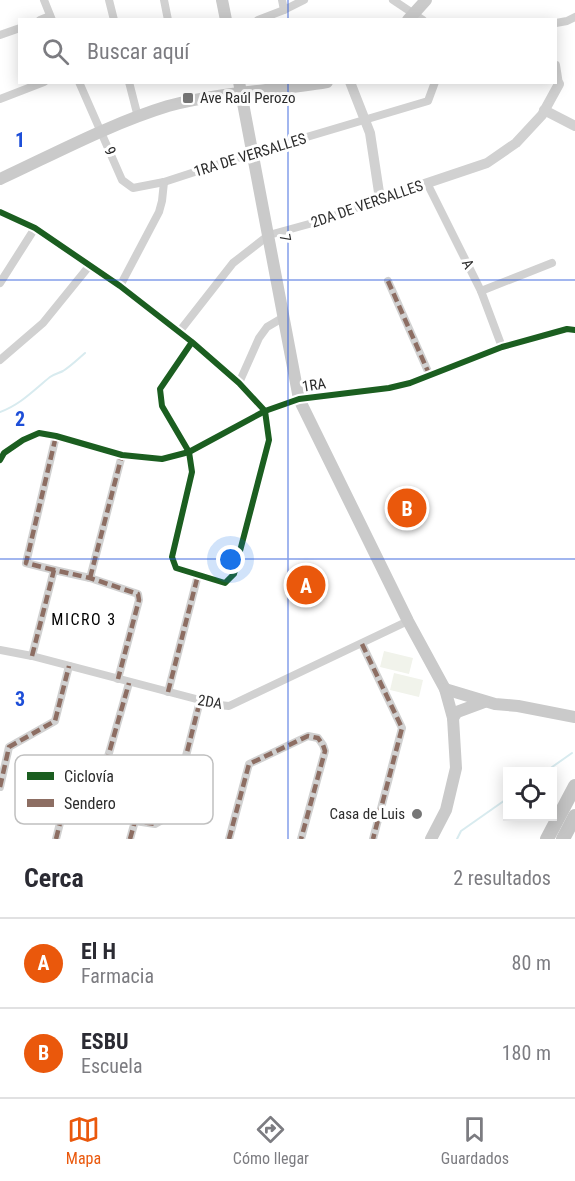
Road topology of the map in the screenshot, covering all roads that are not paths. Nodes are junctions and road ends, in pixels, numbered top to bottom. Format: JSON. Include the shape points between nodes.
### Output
{"nodes":[{"id":1,"x":44,"y":0,"type":"edge"},
{"id":2,"x":110,"y":0,"type":"edge"},
{"id":3,"x":164,"y":0,"type":"edge"},
{"id":4,"x":222,"y":0,"type":"edge"},
{"id":5,"x":282,"y":0,"type":"edge"},
{"id":6,"x":304,"y":0,"type":"edge"},
{"id":7,"x":393,"y":0,"type":"edge"},
{"id":8,"x":426,"y":0,"type":"edge"},
{"id":9,"x":284,"y":10,"type":"junction"},
{"id":10,"x":575,"y":17,"type":"edge"},
{"id":11,"x":51,"y":18,"type":"edge"},
{"id":12,"x":114,"y":18,"type":"edge"},
{"id":13,"x":168,"y":18,"type":"edge"},
{"id":14,"x":226,"y":18,"type":"edge"},
{"id":15,"x":263,"y":18,"type":"edge"},
{"id":16,"x":415,"y":18,"type":"edge"},
{"id":17,"x":557,"y":23,"type":"edge"},
{"id":18,"x":18,"y":29,"type":"edge"},
{"id":19,"x":0,"y":35,"type":"edge"},
{"id":20,"x":557,"y":74,"type":"edge"},
{"id":21,"x":39,"y":84,"type":"edge"},
{"id":22,"x":80,"y":84,"type":"edge"},
{"id":23,"x":130,"y":84,"type":"edge"},
{"id":24,"x":298,"y":84,"type":"edge"},
{"id":25,"x":351,"y":84,"type":"edge"},
{"id":26,"x":434,"y":84,"type":"edge"},
{"id":27,"x":559,"y":84,"type":"joint"},
{"id":28,"x":240,"y":88,"type":"edge"},
{"id":29,"x":0,"y":99,"type":"edge"},
{"id":30,"x":544,"y":110,"type":"junction"},
{"id":31,"x":138,"y":117,"type":"junction"},
{"id":32,"x":365,"y":120,"type":"junction"},
{"id":33,"x":575,"y":126,"type":"edge"},
{"id":34,"x":102,"y":132,"type":"junction"},
{"id":35,"x":253,"y":153,"type":"junction"},
{"id":36,"x":0,"y":178,"type":"edge"},
{"id":37,"x":164,"y":182,"type":"junction"},
{"id":38,"x":427,"y":183,"type":"junction"},
{"id":39,"x":380,"y":199,"type":"junction"},
{"id":40,"x":0,"y":212,"type":"edge"},
{"id":41,"x":35,"y":228,"type":"junction"},
{"id":42,"x":269,"y":235,"type":"junction"},
{"id":43,"x":552,"y":263,"type":"dead end"},
{"id":44,"x":90,"y":265,"type":"junction"},
{"id":45,"x":388,"y":281,"type":"dead end"},
{"id":46,"x":0,"y":283,"type":"edge"},
{"id":47,"x":120,"y":286,"type":"junction"},
{"id":48,"x":481,"y":291,"type":"junction"},
{"id":49,"x":284,"y":317,"type":"junction"},
{"id":50,"x":575,"y":330,"type":"edge"},
{"id":51,"x":179,"y":332,"type":"junction"},
{"id":52,"x":192,"y":342,"type":"junction"},
{"id":53,"x":502,"y":346,"type":"junction"},
{"id":54,"x":0,"y":360,"type":"edge"},
{"id":55,"x":430,"y":376,"type":"junction"},
{"id":56,"x":239,"y":383,"type":"junction"},
{"id":57,"x":299,"y":399,"type":"junction"},
{"id":58,"x":265,"y":411,"type":"junction"},
{"id":59,"x":56,"y":436,"type":"junction"},
{"id":60,"x":189,"y":452,"type":"junction"},
{"id":61,"x":123,"y":455,"type":"junction"},
{"id":62,"x":0,"y":460,"type":"edge"},
{"id":63,"x":54,"y":570,"type":"junction"},
{"id":64,"x":198,"y":574,"type":"junction"},
{"id":65,"x":90,"y":578,"type":"junction"},
{"id":66,"x":408,"y":621,"type":"junction"},
{"id":67,"x":362,"y":644,"type":"junction"},
{"id":68,"x":0,"y":650,"type":"edge"},
{"id":69,"x":32,"y":656,"type":"junction"},
{"id":70,"x":69,"y":666,"type":"junction"},
{"id":71,"x":118,"y":679,"type":"junction"},
{"id":72,"x":129,"y":682,"type":"junction"},
{"id":73,"x":446,"y":689,"type":"junction"},
{"id":74,"x":168,"y":692,"type":"junction"},
{"id":75,"x":200,"y":701,"type":"junction"},
{"id":76,"x":483,"y":702,"type":"junction"},
{"id":77,"x":575,"y":717,"type":"edge"},
{"id":78,"x":453,"y":718,"type":"junction"},
{"id":79,"x":108,"y":755,"type":"edge"},
{"id":80,"x":186,"y":755,"type":"edge"},
{"id":81,"x":575,"y":786,"type":"edge"},
{"id":82,"x":0,"y":787,"type":"edge"},
{"id":83,"x":575,"y":816,"type":"edge"},
{"id":84,"x":60,"y":824,"type":"edge"},
{"id":85,"x":134,"y":824,"type":"edge"},
{"id":86,"x":56,"y":839,"type":"edge"},
{"id":87,"x":130,"y":839,"type":"edge"},
{"id":88,"x":229,"y":839,"type":"edge"},
{"id":89,"x":301,"y":839,"type":"edge"},
{"id":90,"x":373,"y":839,"type":"edge"},
{"id":91,"x":431,"y":839,"type":"edge"},
{"id":92,"x":547,"y":839,"type":"edge"},
{"id":93,"x":563,"y":839,"type":"edge"}],
"edges":[{"from":1,"to":11,"type":"street"},
{"from":2,"to":12,"type":"street"},
{"from":3,"to":13,"type":"street"},
{"from":4,"to":14,"type":"main road"},
{"from":5,"to":9,"type":"street"},
{"from":6,"to":9,"type":"street"},
{"from":7,"to":16,"type":"street"},
{"from":8,"to":16,"type":"main road"},
{"from":9,"to":15,"type":"street"},
{"from":10,"to":17,"type":"street"},
{"from":18,"to":19,"type":"street"},
{"from":20,"to":27,"type":"street"},
{"from":21,"to":29,"type":"street"},
{"from":22,"to":34,"type":"street","name":"9"},
{"from":23,"to":31,"type":"street"},
{"from":24,"to":28,"type":"main road"},
{"from":25,"to":32,"type":"street"},
{"from":26,"to":32,"type":"street","name":"1RA DE VERSALLES","via":[[428,102]]},
{"from":27,"to":30,"type":"street","name":"2DA DE VERSALLES"},
{"from":28,"to":31,"type":"main road"},
{"from":28,"to":35,"type":"main road","name":"7"},
{"from":30,"to":33,"type":"street"},
{"from":30,"to":38,"type":"street","name":"2DA DE VERSALLES","via":[[516,143],[487,163]]},
{"from":31,"to":34,"type":"main road"},
{"from":32,"to":35,"type":"street","name":"1RA DE VERSALLES"},
{"from":32,"to":39,"type":"street"},
{"from":34,"to":36,"type":"main road"},
{"from":34,"to":37,"type":"street","name":"9","via":[[123,180],[133,188]]},
{"from":35,"to":37,"type":"street","name":"1RA DE VERSALLES"},
{"from":35,"to":42,"type":"main road","name":"7"},
{"from":37,"to":47,"type":"street","via":[[159,212]]},
{"from":38,"to":39,"type":"street","name":"2DA DE VERSALLES"},
{"from":38,"to":48,"type":"street","name":"A"},
{"from":39,"to":42,"type":"street","name":"2DA DE VERSALLES"},
{"from":40,"to":41,"type":"street"},
{"from":41,"to":44,"type":"street"},
{"from":41,"to":46,"type":"street"},
{"from":42,"to":49,"type":"main road","name":"7"},
{"from":42,"to":51,"type":"street","name":"2DA DE VERSALLES","via":[[233,263]]},
{"from":43,"to":48,"type":"street"},
{"from":44,"to":47,"type":"street"},
{"from":44,"to":54,"type":"street","via":[[43,323]]},
{"from":45,"to":55,"type":"street"},
{"from":47,"to":51,"type":"street"},
{"from":48,"to":53,"type":"street","name":"A"},
{"from":49,"to":56,"type":"street","via":[[267,327],[259,338]]},
{"from":49,"to":57,"type":"main road","name":"7"},
{"from":50,"to":53,"type":"street","name":"1RA"},
{"from":51,"to":52,"type":"street"},
{"from":52,"to":56,"type":"street"},
{"from":52,"to":60,"type":"street","via":[[160,388],[162,405]]},
{"from":53,"to":55,"type":"street","name":"1RA"},
{"from":55,"to":57,"type":"street","name":"1RA","via":[[389,388]]},
{"from":56,"to":58,"type":"street"},
{"from":57,"to":58,"type":"street","name":"1RA"},
{"from":57,"to":66,"type":"main road","name":"7"},
{"from":58,"to":60,"type":"street","name":"1RA"},
{"from":58,"to":64,"type":"street","via":[[268,440],[234,574],[225,583]]},
{"from":59,"to":61,"type":"street","name":"1RA"},
{"from":59,"to":62,"type":"street","name":"1RA","via":[[39,433],[4,453]]},
{"from":59,"to":63,"type":"street","via":[[26,563]]},
{"from":60,"to":61,"type":"street","name":"1RA","via":[[162,459]]},
{"from":60,"to":64,"type":"street","via":[[192,472],[172,557],[177,568]]},
{"from":61,"to":65,"type":"street"},
{"from":63,"to":65,"type":"street"},
{"from":63,"to":69,"type":"street"},
{"from":64,"to":74,"type":"street"},
{"from":65,"to":71,"type":"street","via":[[138,594]]},
{"from":66,"to":67,"type":"street","name":"2DA"},
{"from":66,"to":73,"type":"main road","name":"7"},
{"from":67,"to":75,"type":"street","name":"2DA","via":[[229,706]]},
{"from":67,"to":90,"type":"street","via":[[402,728]]},
{"from":68,"to":69,"type":"street","name":"2DA"},
{"from":69,"to":70,"type":"street","name":"2DA"},
{"from":70,"to":71,"type":"street","name":"2DA"},
{"from":70,"to":82,"type":"street","via":[[55,721],[9,747]]},
{"from":71,"to":72,"type":"street","name":"2DA"},
{"from":72,"to":74,"type":"street","name":"2DA"},
{"from":72,"to":79,"type":"street"},
{"from":73,"to":76,"type":"main road"},
{"from":73,"to":78,"type":"main road","name":"7"},
{"from":74,"to":75,"type":"street","name":"2DA"},
{"from":75,"to":80,"type":"street"},
{"from":76,"to":77,"type":"main road"},
{"from":76,"to":78,"type":"main road","via":[[457,712]]},
{"from":78,"to":91,"type":"main road","name":"7","via":[[456,768],[446,810]]},
{"from":81,"to":92,"type":"main road"},
{"from":83,"to":93,"type":"main road"},
{"from":84,"to":86,"type":"street"},
{"from":85,"to":87,"type":"street"},
{"from":88,"to":89,"type":"street","via":[[249,764],[308,736],[318,738],[325,751]]}]}
